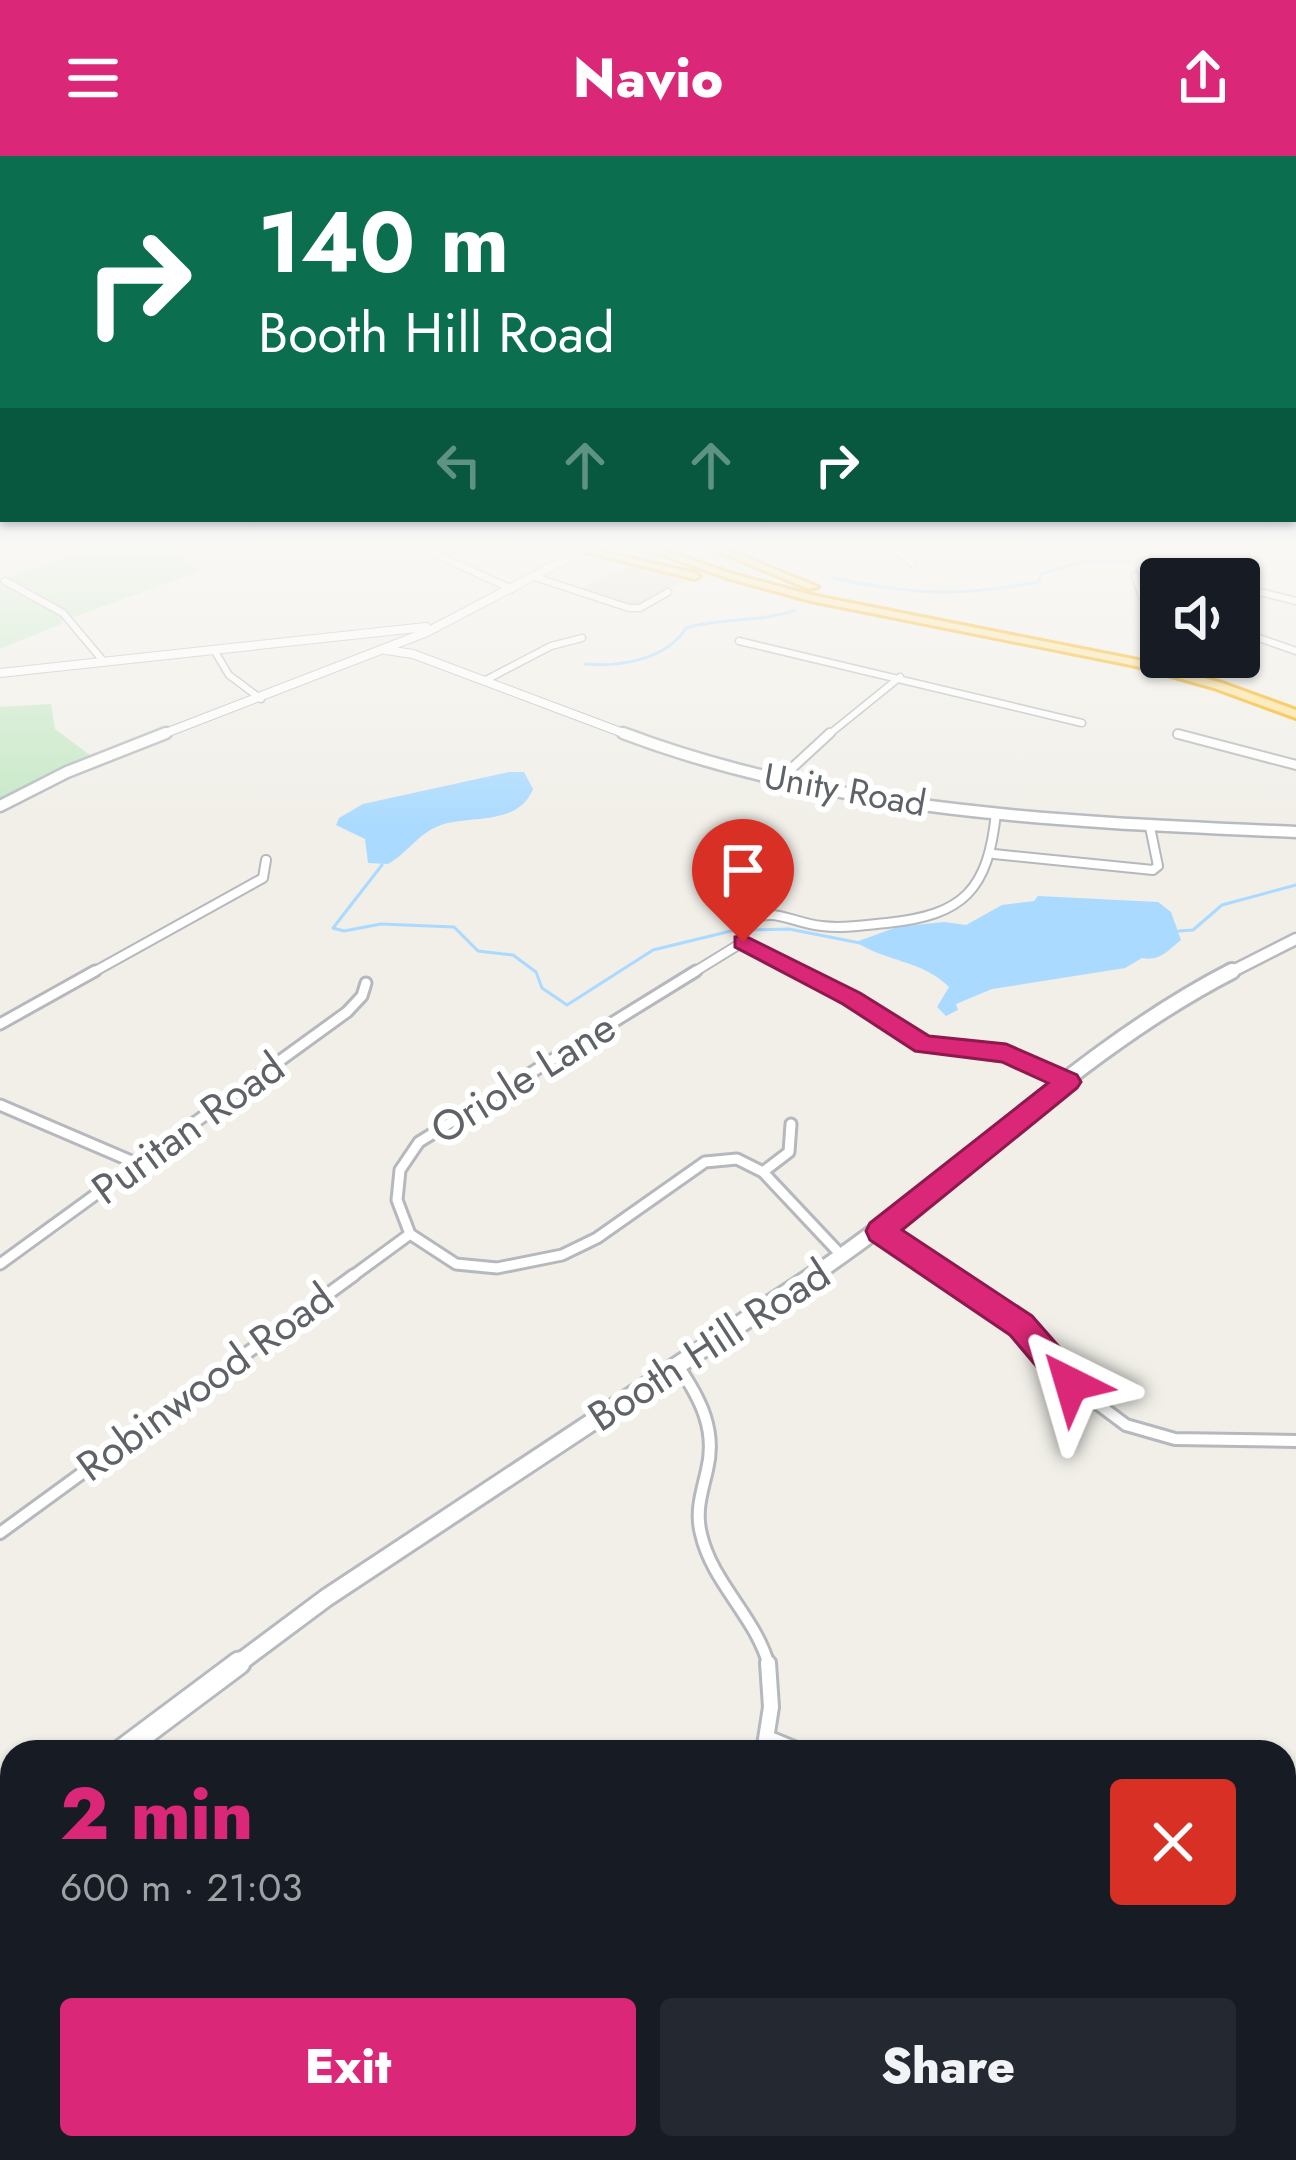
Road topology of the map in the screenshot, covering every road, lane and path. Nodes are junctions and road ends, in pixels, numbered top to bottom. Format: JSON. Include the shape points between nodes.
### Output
{"nodes":[{"id":1,"x":88,"y":643,"type":"edge"},
{"id":2,"x":283,"y":643,"type":"edge"},
{"id":3,"x":402,"y":643,"type":"joint"},
{"id":4,"x":564,"y":643,"type":"edge"},
{"id":5,"x":751,"y":643,"type":"edge"},
{"id":6,"x":1033,"y":643,"type":"edge"},
{"id":7,"x":1065,"y":643,"type":"edge"},
{"id":8,"x":214,"y":650,"type":"junction"},
{"id":9,"x":386,"y":650,"type":"junction"},
{"id":10,"x":413,"y":654,"type":"junction"},
{"id":11,"x":104,"y":662,"type":"junction"},
{"id":12,"x":0,"y":673,"type":"edge"},
{"id":13,"x":900,"y":677,"type":"junction"},
{"id":14,"x":484,"y":681,"type":"junction"},
{"id":15,"x":261,"y":698,"type":"junction"},
{"id":16,"x":1296,"y":711,"type":"edge"},
{"id":17,"x":1082,"y":723,"type":"dead end"},
{"id":18,"x":1178,"y":734,"type":"dead end"},
{"id":19,"x":1296,"y":765,"type":"edge"},
{"id":20,"x":778,"y":781,"type":"junction"},
{"id":21,"x":0,"y":806,"type":"edge"},
{"id":22,"x":996,"y":813,"type":"junction"},
{"id":23,"x":1150,"y":827,"type":"junction"},
{"id":24,"x":1296,"y":832,"type":"edge"},
{"id":25,"x":994,"y":854,"type":"junction"},
{"id":26,"x":266,"y":860,"type":"dead end"},
{"id":27,"x":1296,"y":939,"type":"edge"},
{"id":28,"x":743,"y":942,"type":"junction"},
{"id":29,"x":366,"y":982,"type":"dead end"},
{"id":30,"x":0,"y":1024,"type":"edge"},
{"id":31,"x":1068,"y":1082,"type":"junction"},
{"id":32,"x":0,"y":1105,"type":"edge"},
{"id":33,"x":791,"y":1124,"type":"dead end"},
{"id":34,"x":138,"y":1164,"type":"junction"},
{"id":35,"x":763,"y":1172,"type":"junction"},
{"id":36,"x":880,"y":1231,"type":"junction"},
{"id":37,"x":410,"y":1234,"type":"junction"},
{"id":38,"x":843,"y":1257,"type":"junction"},
{"id":39,"x":0,"y":1264,"type":"edge"},
{"id":40,"x":678,"y":1366,"type":"junction"},
{"id":41,"x":1296,"y":1441,"type":"edge"},
{"id":42,"x":0,"y":1533,"type":"edge"},
{"id":43,"x":137,"y":1740,"type":"edge"},
{"id":44,"x":767,"y":1740,"type":"edge"}],
"edges":[{"from":1,"to":11,"type":"street"},
{"from":2,"to":8,"type":"main road"},
{"from":3,"to":9,"type":"main road"},
{"from":3,"to":10,"type":"main road","name":"Unity Road"},
{"from":4,"to":14,"type":"street"},
{"from":5,"to":13,"type":"street"},
{"from":6,"to":16,"type":"highway","via":[[1137,662]]},
{"from":7,"to":16,"type":"highway","via":[[1163,662]]},
{"from":8,"to":11,"type":"main road"},
{"from":8,"to":15,"type":"street","via":[[229,675]]},
{"from":9,"to":10,"type":"main road","name":"Unity Road"},
{"from":9,"to":15,"type":"main road"},
{"from":10,"to":14,"type":"main road","name":"Unity Road"},
{"from":11,"to":12,"type":"main road"},
{"from":13,"to":17,"type":"street"},
{"from":13,"to":20,"type":"street","via":[[814,742]]},
{"from":14,"to":20,"type":"main road","name":"Unity Road"},
{"from":15,"to":21,"type":"main road"},
{"from":18,"to":19,"type":"street"},
{"from":20,"to":22,"type":"main road","name":"Unity Road"},
{"from":22,"to":23,"type":"main road","name":"Unity Road"},
{"from":22,"to":25,"type":"street"},
{"from":23,"to":24,"type":"main road","name":"Unity Road"},
{"from":23,"to":25,"type":"street","via":[[1153,870]]},
{"from":25,"to":28,"type":"street","name":"Oriole Lane","via":[[975,892],[946,913],[836,928],[759,912],[743,924]]},
{"from":26,"to":30,"type":"street","via":[[263,878]]},
{"from":27,"to":31,"type":"main road","name":"Booth Hill Road","via":[[1164,1006]]},
{"from":28,"to":31,"type":"street","via":[[923,1045],[1006,1053]]},
{"from":28,"to":37,"type":"street","name":"Oriole Lane","via":[[419,1142],[400,1170],[397,1200]]},
{"from":29,"to":34,"type":"street","name":"Puritan Road","via":[[347,1012]]},
{"from":31,"to":36,"type":"main road","name":"Booth Hill Road"},
{"from":32,"to":34,"type":"street"},
{"from":33,"to":35,"type":"street","via":[[789,1151]]},
{"from":34,"to":39,"type":"street","name":"Puritan Road"},
{"from":35,"to":37,"type":"street","via":[[737,1160],[706,1162],[597,1238],[526,1265],[456,1264]]},
{"from":35,"to":38,"type":"street"},
{"from":36,"to":38,"type":"main road","name":"Booth Hill Road"},
{"from":36,"to":41,"type":"street","via":[[1021,1325],[1071,1384],[1126,1425],[1175,1439]]},
{"from":37,"to":42,"type":"street","name":"Robinwood Road"},
{"from":38,"to":40,"type":"main road","name":"Booth Hill Road"},
{"from":40,"to":43,"type":"main road","name":"Booth Hill Road","via":[[326,1598]]},
{"from":40,"to":44,"type":"street","via":[[712,1436],[700,1536],[774,1677]]}]}
